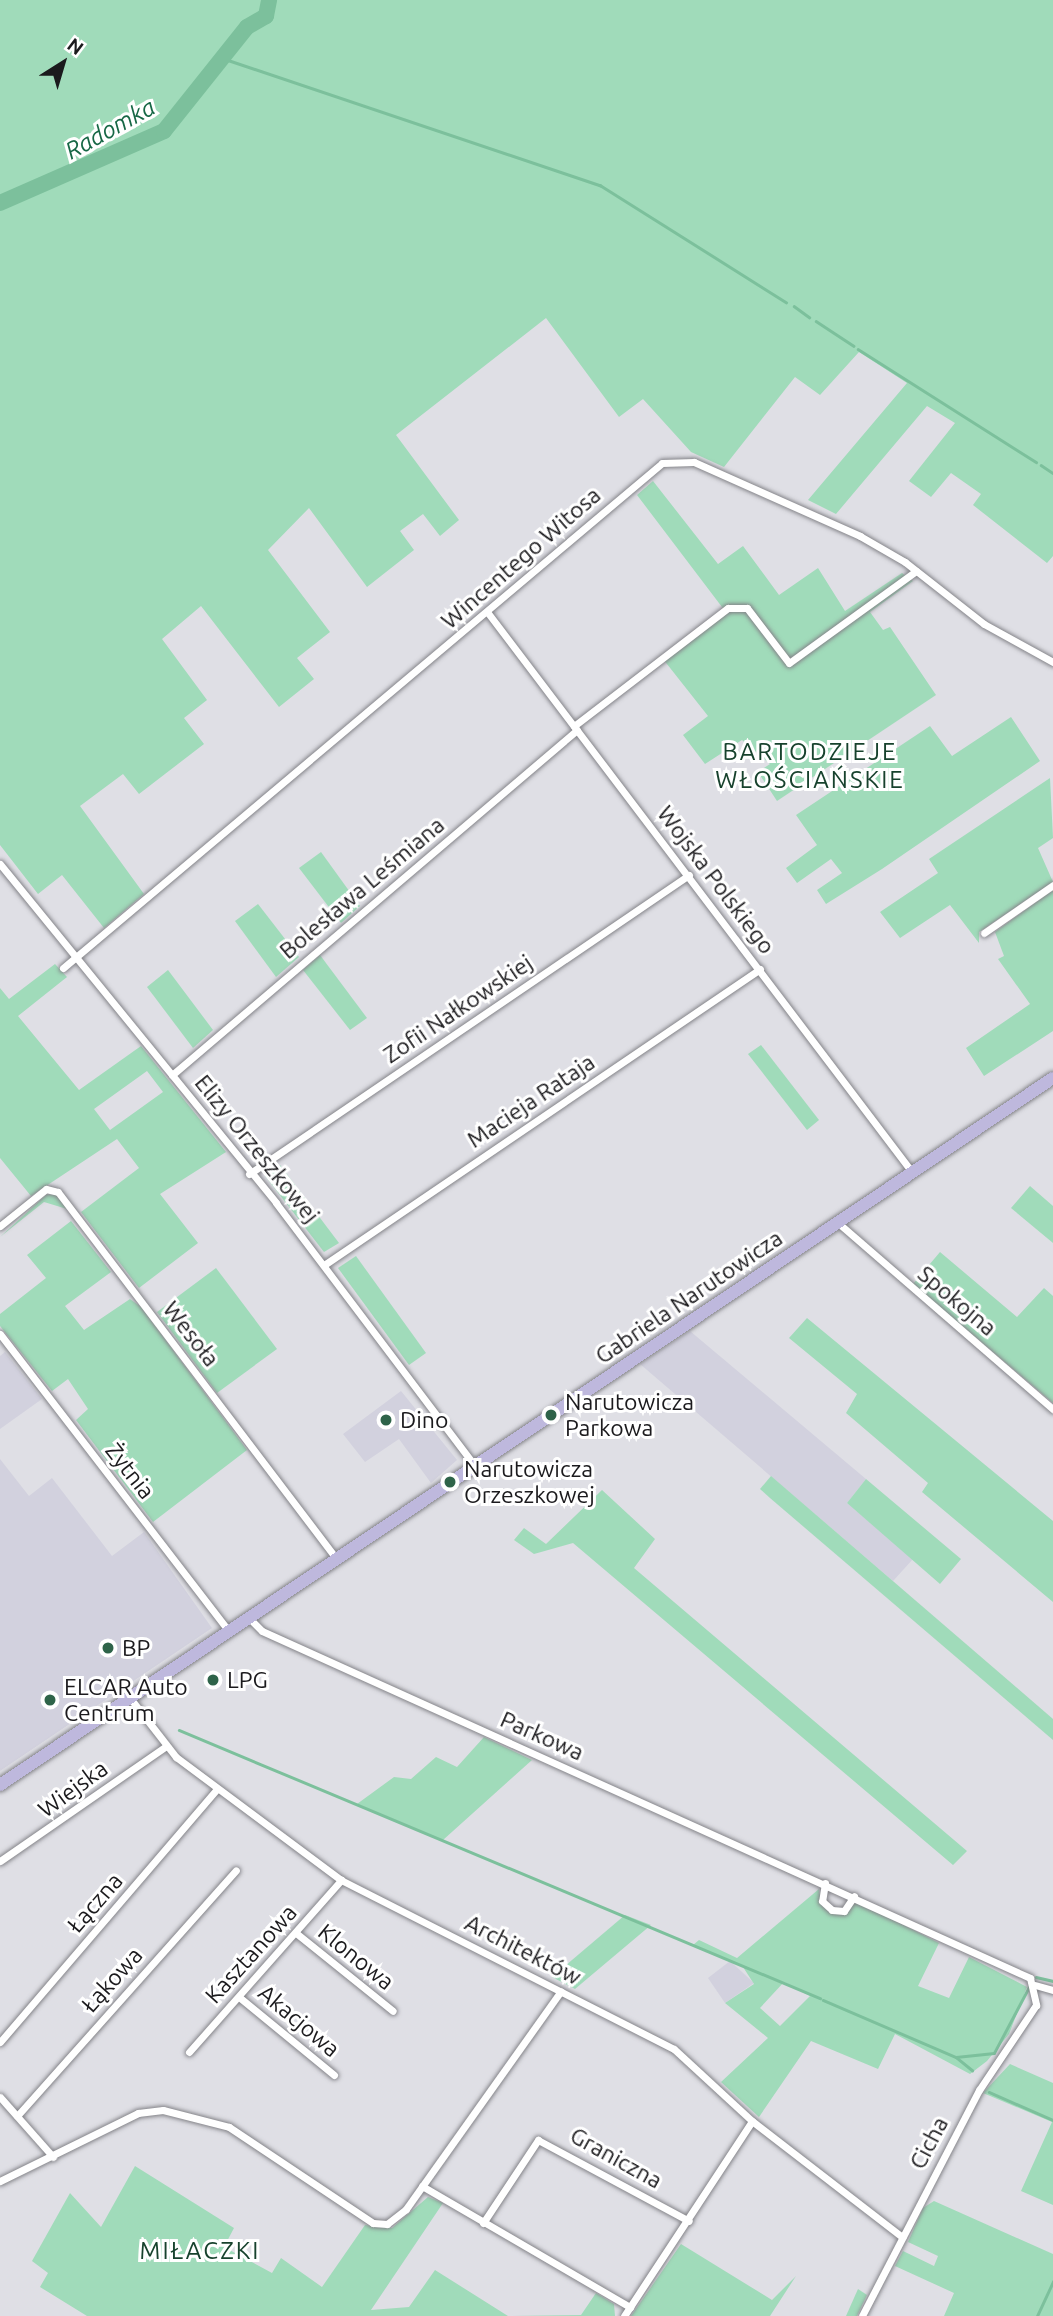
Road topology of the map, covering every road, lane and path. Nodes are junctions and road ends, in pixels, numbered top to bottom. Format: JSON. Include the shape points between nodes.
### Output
{"nodes":[{"id":1,"x":916,"y":571,"type":"junction"},
{"id":2,"x":488,"y":613,"type":"junction"},
{"id":3,"x":1053,"y":662,"type":"edge"},
{"id":4,"x":575,"y":728,"type":"junction"},
{"id":5,"x":0,"y":864,"type":"edge"},
{"id":6,"x":689,"y":875,"type":"junction"},
{"id":7,"x":1053,"y":885,"type":"edge"},
{"id":8,"x":984,"y":933,"type":"dead end"},
{"id":9,"x":76,"y":959,"type":"junction"},
{"id":10,"x":63,"y":968,"type":"dead end"},
{"id":11,"x":760,"y":969,"type":"junction"},
{"id":12,"x":172,"y":1075,"type":"junction"},
{"id":13,"x":1053,"y":1078,"type":"edge"},
{"id":14,"x":912,"y":1172,"type":"junction"},
{"id":15,"x":249,"y":1174,"type":"junction"},
{"id":16,"x":837,"y":1222,"type":"junction"},
{"id":17,"x":0,"y":1226,"type":"edge"},
{"id":18,"x":324,"y":1265,"type":"junction"},
{"id":19,"x":0,"y":1334,"type":"edge"},
{"id":20,"x":1053,"y":1409,"type":"edge"},
{"id":21,"x":475,"y":1466,"type":"junction"},
{"id":22,"x":336,"y":1558,"type":"junction"},
{"id":23,"x":249,"y":1618,"type":"junction"},
{"id":24,"x":229,"y":1631,"type":"junction"},
{"id":25,"x":130,"y":1698,"type":"junction"},
{"id":26,"x":166,"y":1746,"type":"junction"},
{"id":27,"x":0,"y":1786,"type":"edge"},
{"id":28,"x":217,"y":1789,"type":"junction"},
{"id":29,"x":0,"y":1861,"type":"edge"},
{"id":30,"x":236,"y":1870,"type":"dead end"},
{"id":31,"x":341,"y":1880,"type":"junction"},
{"id":32,"x":825,"y":1883,"type":"junction"},
{"id":33,"x":854,"y":1895,"type":"junction"},
{"id":34,"x":296,"y":1933,"type":"junction"},
{"id":35,"x":1035,"y":1985,"type":"junction"},
{"id":36,"x":1053,"y":1990,"type":"edge"},
{"id":37,"x":561,"y":1991,"type":"junction"},
{"id":38,"x":239,"y":1997,"type":"junction"},
{"id":39,"x":393,"y":2011,"type":"dead end"},
{"id":40,"x":0,"y":2042,"type":"edge"},
{"id":41,"x":189,"y":2052,"type":"dead end"},
{"id":42,"x":334,"y":2075,"type":"dead end"},
{"id":43,"x":0,"y":2097,"type":"edge"},
{"id":44,"x":17,"y":2116,"type":"junction"},
{"id":45,"x":752,"y":2121,"type":"junction"},
{"id":46,"x":53,"y":2157,"type":"junction"},
{"id":47,"x":0,"y":2181,"type":"edge"},
{"id":48,"x":422,"y":2186,"type":"junction"},
{"id":49,"x":689,"y":2221,"type":"junction"},
{"id":50,"x":483,"y":2223,"type":"junction"},
{"id":51,"x":902,"y":2237,"type":"junction"},
{"id":52,"x":630,"y":2307,"type":"junction"},
{"id":53,"x":624,"y":2316,"type":"edge"},
{"id":54,"x":862,"y":2316,"type":"edge"}],
"edges":[{"from":1,"to":2,"type":"street","name":"Wincentego Witosa","via":[[860,536],[676,458],[662,463]]},
{"from":1,"to":3,"type":"street","name":"Wincentego Witosa","via":[[984,624]]},
{"from":1,"to":4,"type":"street","name":"Bolesława Leśmiana","via":[[789,663],[747,608],[728,608]]},
{"from":2,"to":4,"type":"street","name":"Wojska Polskiego"},
{"from":2,"to":9,"type":"street","name":"Wincentego Witosa"},
{"from":4,"to":6,"type":"street","name":"Wojska Polskiego"},
{"from":4,"to":12,"type":"street","name":"Bolesława Leśmiana"},
{"from":5,"to":9,"type":"street","name":"Elizy Orzeszkowej"},
{"from":6,"to":11,"type":"street","name":"Wojska Polskiego"},
{"from":6,"to":15,"type":"street","name":"Zofii Nałkowskiej"},
{"from":7,"to":8,"type":"street"},
{"from":9,"to":10,"type":"street","name":"Wincentego Witosa"},
{"from":9,"to":12,"type":"street","name":"Elizy Orzeszkowej"},
{"from":11,"to":14,"type":"street","name":"Wojska Polskiego"},
{"from":11,"to":18,"type":"street","name":"Macieja Rataja"},
{"from":12,"to":15,"type":"street","name":"Elizy Orzeszkowej"},
{"from":13,"to":14,"type":"main road","name":"Gabriela Narutowicza"},
{"from":14,"to":16,"type":"main road","name":"Gabriela Narutowicza"},
{"from":15,"to":18,"type":"street","name":"Elizy Orzeszkowej"},
{"from":16,"to":20,"type":"street","name":"Spokojna"},
{"from":16,"to":21,"type":"main road","name":"Gabriela Narutowicza"},
{"from":17,"to":22,"type":"street","name":"Wesoła","via":[[46,1189],[58,1192]]},
{"from":18,"to":21,"type":"street","name":"Elizy Orzeszkowej"},
{"from":19,"to":24,"type":"street","name":"Żytnia"},
{"from":21,"to":22,"type":"main road","name":"Gabriela Narutowicza"},
{"from":22,"to":23,"type":"main road","name":"Gabriela Narutowicza"},
{"from":23,"to":24,"type":"main road","name":"Gabriela Narutowicza"},
{"from":23,"to":32,"type":"street","name":"Parkowa","via":[[262,1631]]},
{"from":24,"to":25,"type":"main road","name":"Gabriela Narutowicza"},
{"from":25,"to":26,"type":"street","name":"Architektów"},
{"from":25,"to":27,"type":"main road","name":"Gabriela Narutowicza"},
{"from":26,"to":28,"type":"street","name":"Architektów"},
{"from":26,"to":29,"type":"street","name":"Wiejska"},
{"from":28,"to":31,"type":"street","name":"Architektów"},
{"from":28,"to":40,"type":"street","name":"Łączna"},
{"from":30,"to":44,"type":"street","name":"Łąkowa"},
{"from":31,"to":34,"type":"street","name":"Kasztanowa"},
{"from":31,"to":37,"type":"street","name":"Architektów"},
{"from":32,"to":33,"type":"street","name":"Parkowa"},
{"from":32,"to":33,"type":"street","via":[[822,1901],[832,1910],[844,1911]]},
{"from":33,"to":35,"type":"street","name":"Parkowa"},
{"from":34,"to":38,"type":"street","name":"Kasztanowa"},
{"from":34,"to":39,"type":"street","name":"Klonowa"},
{"from":35,"to":36,"type":"street","name":"Parkowa"},
{"from":35,"to":51,"type":"street","name":"Cicha","via":[[1037,1994]]},
{"from":37,"to":45,"type":"street","name":"Architektów","via":[[674,2049]]},
{"from":37,"to":48,"type":"street"},
{"from":38,"to":41,"type":"street","name":"Kasztanowa"},
{"from":38,"to":42,"type":"street","name":"Akacjowa"},
{"from":43,"to":44,"type":"street"},
{"from":44,"to":46,"type":"street"},
{"from":45,"to":49,"type":"street"},
{"from":45,"to":51,"type":"street","name":"Architektów"},
{"from":46,"to":47,"type":"street"},
{"from":46,"to":48,"type":"street","via":[[138,2113],[163,2110],[229,2127],[373,2223],[387,2224]]},
{"from":48,"to":50,"type":"street"},
{"from":49,"to":50,"type":"street","name":"Graniczna","via":[[538,2140]]},
{"from":49,"to":52,"type":"street"},
{"from":50,"to":52,"type":"street"},
{"from":51,"to":54,"type":"street","name":"Cicha"},
{"from":52,"to":53,"type":"street"}]}
